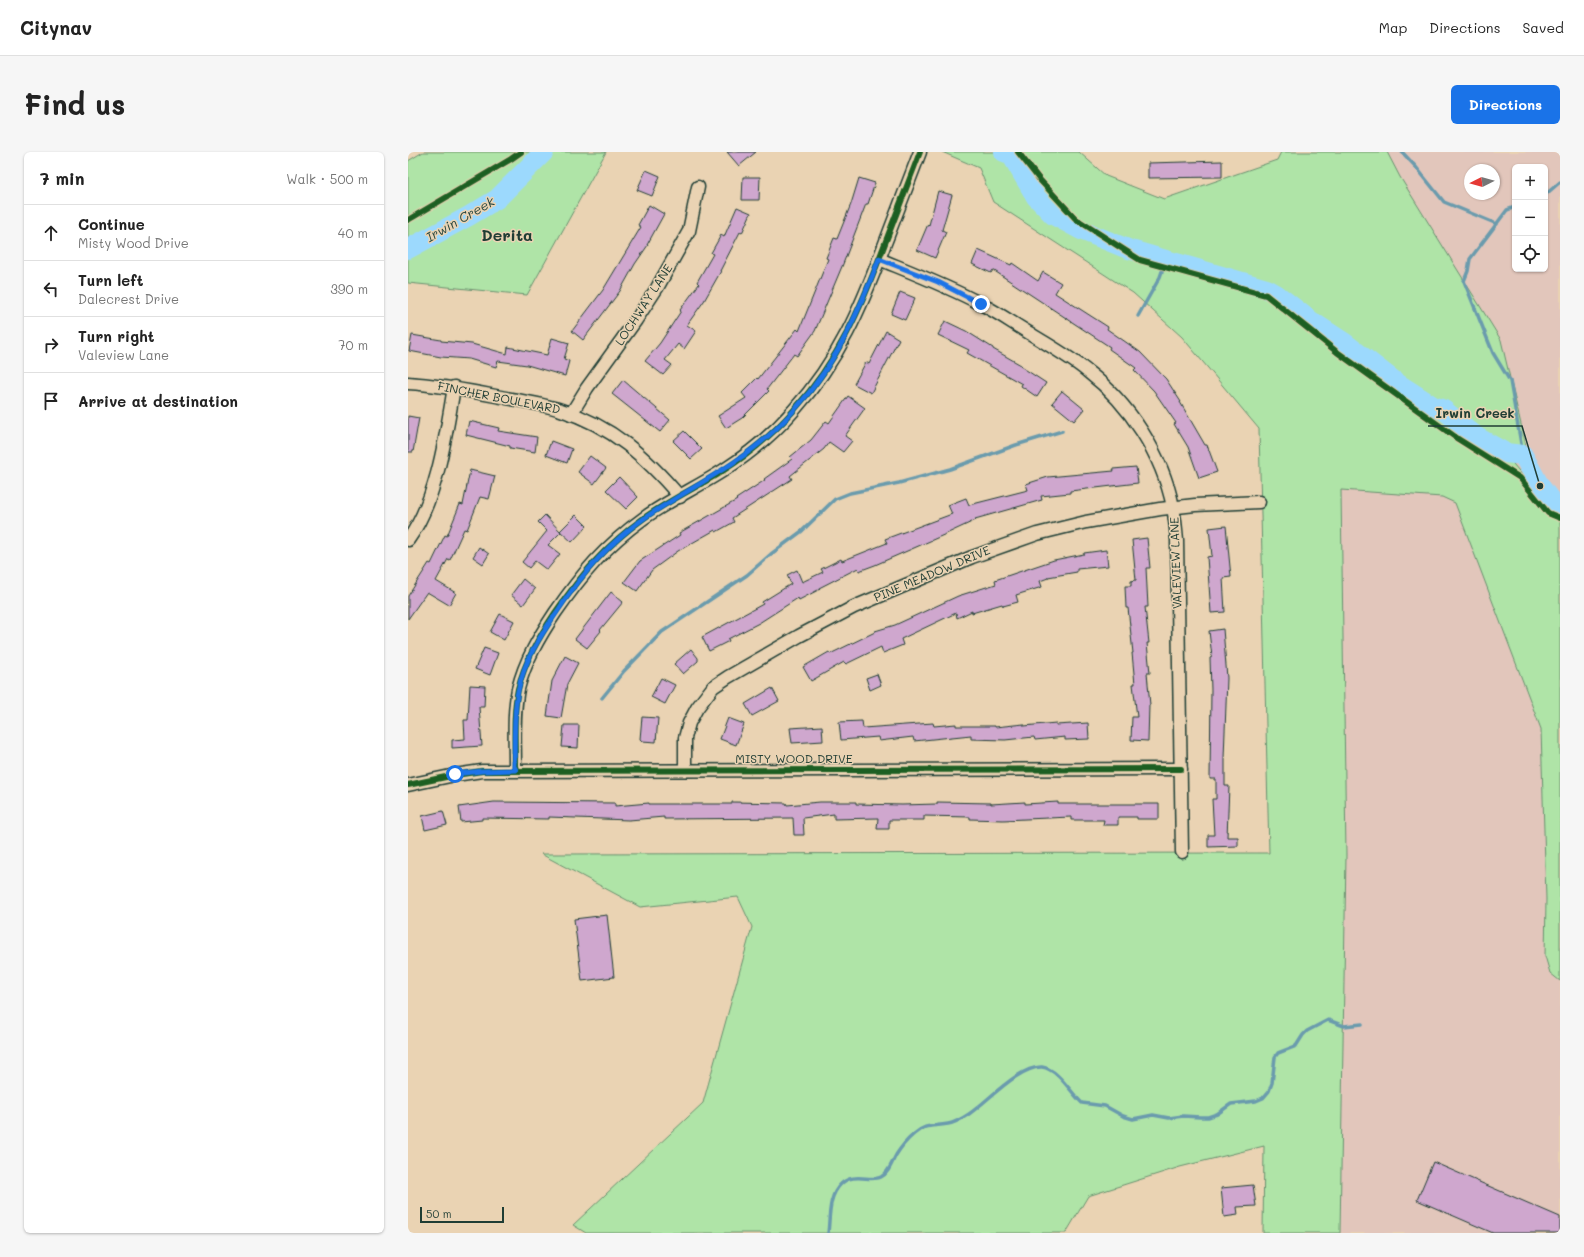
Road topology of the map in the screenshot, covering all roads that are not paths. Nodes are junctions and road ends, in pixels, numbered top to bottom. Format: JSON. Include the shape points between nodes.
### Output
{"nodes":[{"id":1,"x":920,"y":152,"type":"edge"},
{"id":2,"x":698,"y":187,"type":"dead end"},
{"id":3,"x":879,"y":259,"type":"junction"},
{"id":4,"x":408,"y":383,"type":"edge"},
{"id":5,"x":454,"y":387,"type":"junction"},
{"id":6,"x":571,"y":414,"type":"junction"},
{"id":7,"x":680,"y":497,"type":"junction"},
{"id":8,"x":1259,"y":502,"type":"dead end"},
{"id":9,"x":1173,"y":507,"type":"junction"},
{"id":10,"x":408,"y":540,"type":"edge"},
{"id":11,"x":1181,"y":769,"type":"junction"},
{"id":12,"x":516,"y":770,"type":"junction"},
{"id":13,"x":685,"y":770,"type":"junction"},
{"id":14,"x":408,"y":785,"type":"edge"},
{"id":15,"x":1182,"y":852,"type":"dead end"}],
"edges":[{"from":1,"to":3,"type":"street"},
{"from":2,"to":6,"type":"street","name":"LOCHWAY LANE","via":[[686,238],[641,314]]},
{"from":3,"to":7,"type":"street","via":[[847,336],[811,390],[784,420],[752,449]]},
{"from":3,"to":9,"type":"street","name":"VALEVIEW LANE","via":[[938,282],[981,304],[1072,359],[1098,379],[1114,394],[1140,428],[1161,469]]},
{"from":4,"to":5,"type":"street","name":"FINCHER BOULEVARD"},
{"from":5,"to":6,"type":"street","name":"FINCHER BOULEVARD","via":[[549,406]]},
{"from":5,"to":10,"type":"street","via":[[434,483],[424,510]]},
{"from":6,"to":7,"type":"street","name":"FINCHER BOULEVARD","via":[[599,426],[634,450]]},
{"from":7,"to":12,"type":"street","via":[[646,517],[616,540],[577,582],[541,635],[531,652],[517,696],[514,766]]},
{"from":8,"to":9,"type":"street","name":"PINE MEADOW DRIVE"},
{"from":9,"to":11,"type":"street","name":"VALEVIEW LANE","via":[[1177,540]]},
{"from":9,"to":13,"type":"street","name":"PINE MEADOW DRIVE","via":[[1066,526],[997,547],[882,594],[806,632],[728,677],[707,693],[697,708],[685,738]]},
{"from":11,"to":13,"type":"street","name":"MISTY WOOD DRIVE"},
{"from":11,"to":15,"type":"street","name":"VALEVIEW LANE"},
{"from":12,"to":13,"type":"street","name":"MISTY WOOD DRIVE"},
{"from":12,"to":14,"type":"street","name":"MISTY WOOD DRIVE","via":[[455,774]]}]}
